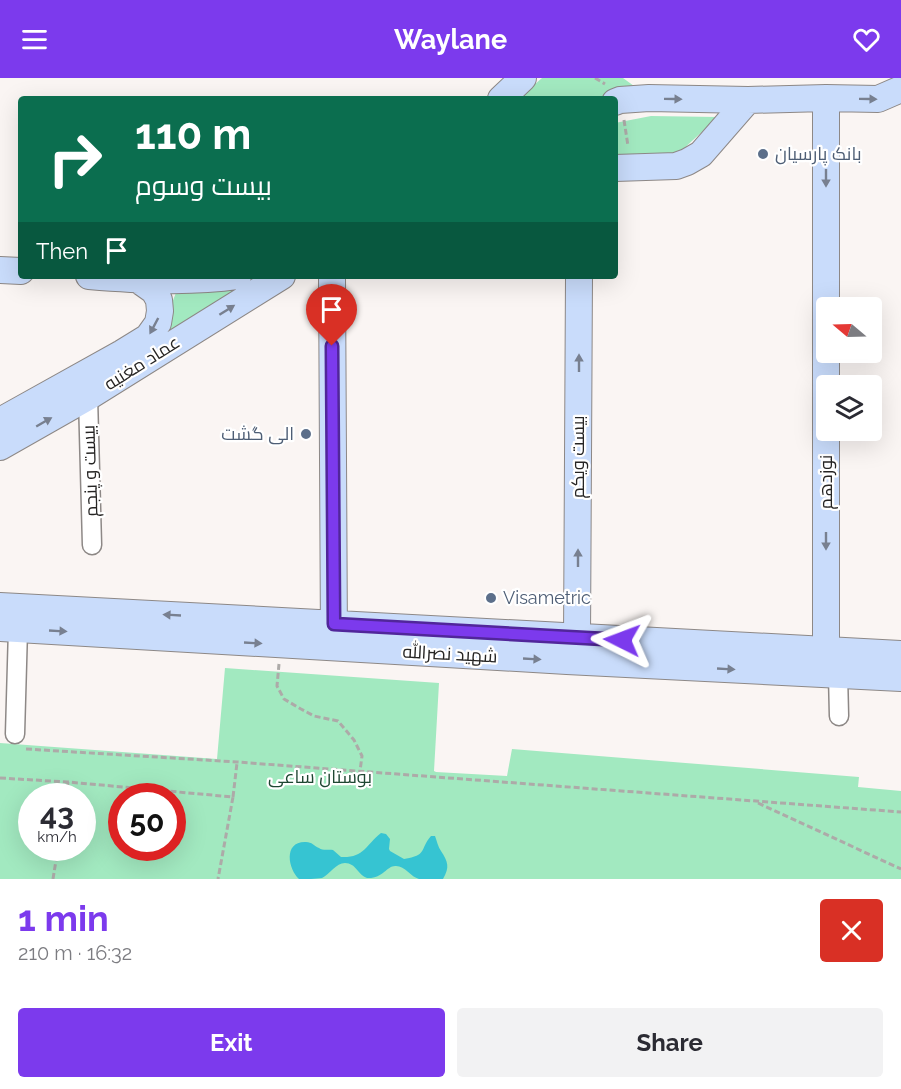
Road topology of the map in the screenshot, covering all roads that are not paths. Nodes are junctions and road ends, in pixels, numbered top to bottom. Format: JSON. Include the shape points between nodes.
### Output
{"nodes":[{"id":1,"x":901,"y":89,"type":"edge"},
{"id":2,"x":826,"y":98,"type":"junction"},
{"id":3,"x":748,"y":100,"type":"junction"},
{"id":4,"x":619,"y":110,"type":"edge"},
{"id":5,"x":622,"y":158,"type":"edge"},
{"id":6,"x":0,"y":270,"type":"edge"},
{"id":7,"x":18,"y":271,"type":"edge"},
{"id":8,"x":137,"y":279,"type":"joint"},
{"id":9,"x":210,"y":279,"type":"edge"},
{"id":10,"x":277,"y":279,"type":"edge"},
{"id":11,"x":332,"y":279,"type":"edge"},
{"id":12,"x":579,"y":279,"type":"edge"},
{"id":13,"x":127,"y":361,"type":"junction"},
{"id":14,"x":88,"y":397,"type":"junction"},
{"id":15,"x":0,"y":421,"type":"edge"},
{"id":16,"x":0,"y":447,"type":"edge"},
{"id":17,"x":92,"y":545,"type":"dead end"},
{"id":18,"x":0,"y":606,"type":"edge"},
{"id":19,"x":91,"y":622,"type":"junction"},
{"id":20,"x":9,"y":628,"type":"edge"},
{"id":21,"x":334,"y":636,"type":"junction"},
{"id":22,"x":578,"y":638,"type":"junction"},
{"id":23,"x":825,"y":650,"type":"junction"},
{"id":24,"x":901,"y":654,"type":"edge"},
{"id":25,"x":838,"y":674,"type":"junction"},
{"id":26,"x":901,"y":678,"type":"edge"},
{"id":27,"x":839,"y":716,"type":"dead end"},
{"id":28,"x":20,"y":741,"type":"road end"}],
"edges":[{"from":2,"to":1,"type":"main road","one_way":true,"via":[[878,99]]},
{"from":2,"to":3,"type":"main road"},
{"from":2,"to":23,"type":"main road","name":"نوزدهم","one_way":true},
{"from":4,"to":3,"type":"main road","one_way":true,"via":[[620,100]]},
{"from":3,"to":5,"type":"main road","via":[[701,154],[687,162],[676,166]]},
{"from":6,"to":7,"type":"main road"},
{"from":8,"to":9,"type":"main road"},
{"from":8,"to":13,"type":"main road","name":"عماد مغنیه","one_way":true,"via":[[154,291],[160,311],[158,323]]},
{"from":13,"to":10,"type":"main road","name":"عماد مغنیه","one_way":true},
{"from":11,"to":21,"type":"main road"},
{"from":22,"to":12,"type":"main road","name":"بیست ویکم","one_way":true},
{"from":13,"to":14,"type":"main road","name":"عماد مغنیه"},
{"from":13,"to":15,"type":"main road","name":"عماد مغنیه"},
{"from":16,"to":14,"type":"main road","name":"عماد مغنیه","one_way":true},
{"from":14,"to":17,"type":"street","name":"بیست و پنجم"},
{"from":18,"to":19,"type":"main road","name":"شهید نصرالله"},
{"from":20,"to":19,"type":"main road","name":"شهید نصرالله","one_way":true},
{"from":21,"to":19,"type":"main road","name":"شهید نصرالله","one_way":true},
{"from":19,"to":21,"type":"main road","name":"شهید نصرالله","one_way":true,"via":[[280,644]]},
{"from":20,"to":28,"type":"street"},
{"from":21,"to":22,"type":"main road","name":"شهید نصرالله"},
{"from":21,"to":25,"type":"main road","name":"شهید نصرالله","one_way":true,"via":[[555,661]]},
{"from":22,"to":23,"type":"main road","name":"شهید نصرالله"},
{"from":23,"to":24,"type":"main road","name":"شهید نصرالله"},
{"from":25,"to":26,"type":"main road","name":"شهید نصرالله"},
{"from":25,"to":27,"type":"street"}]}
